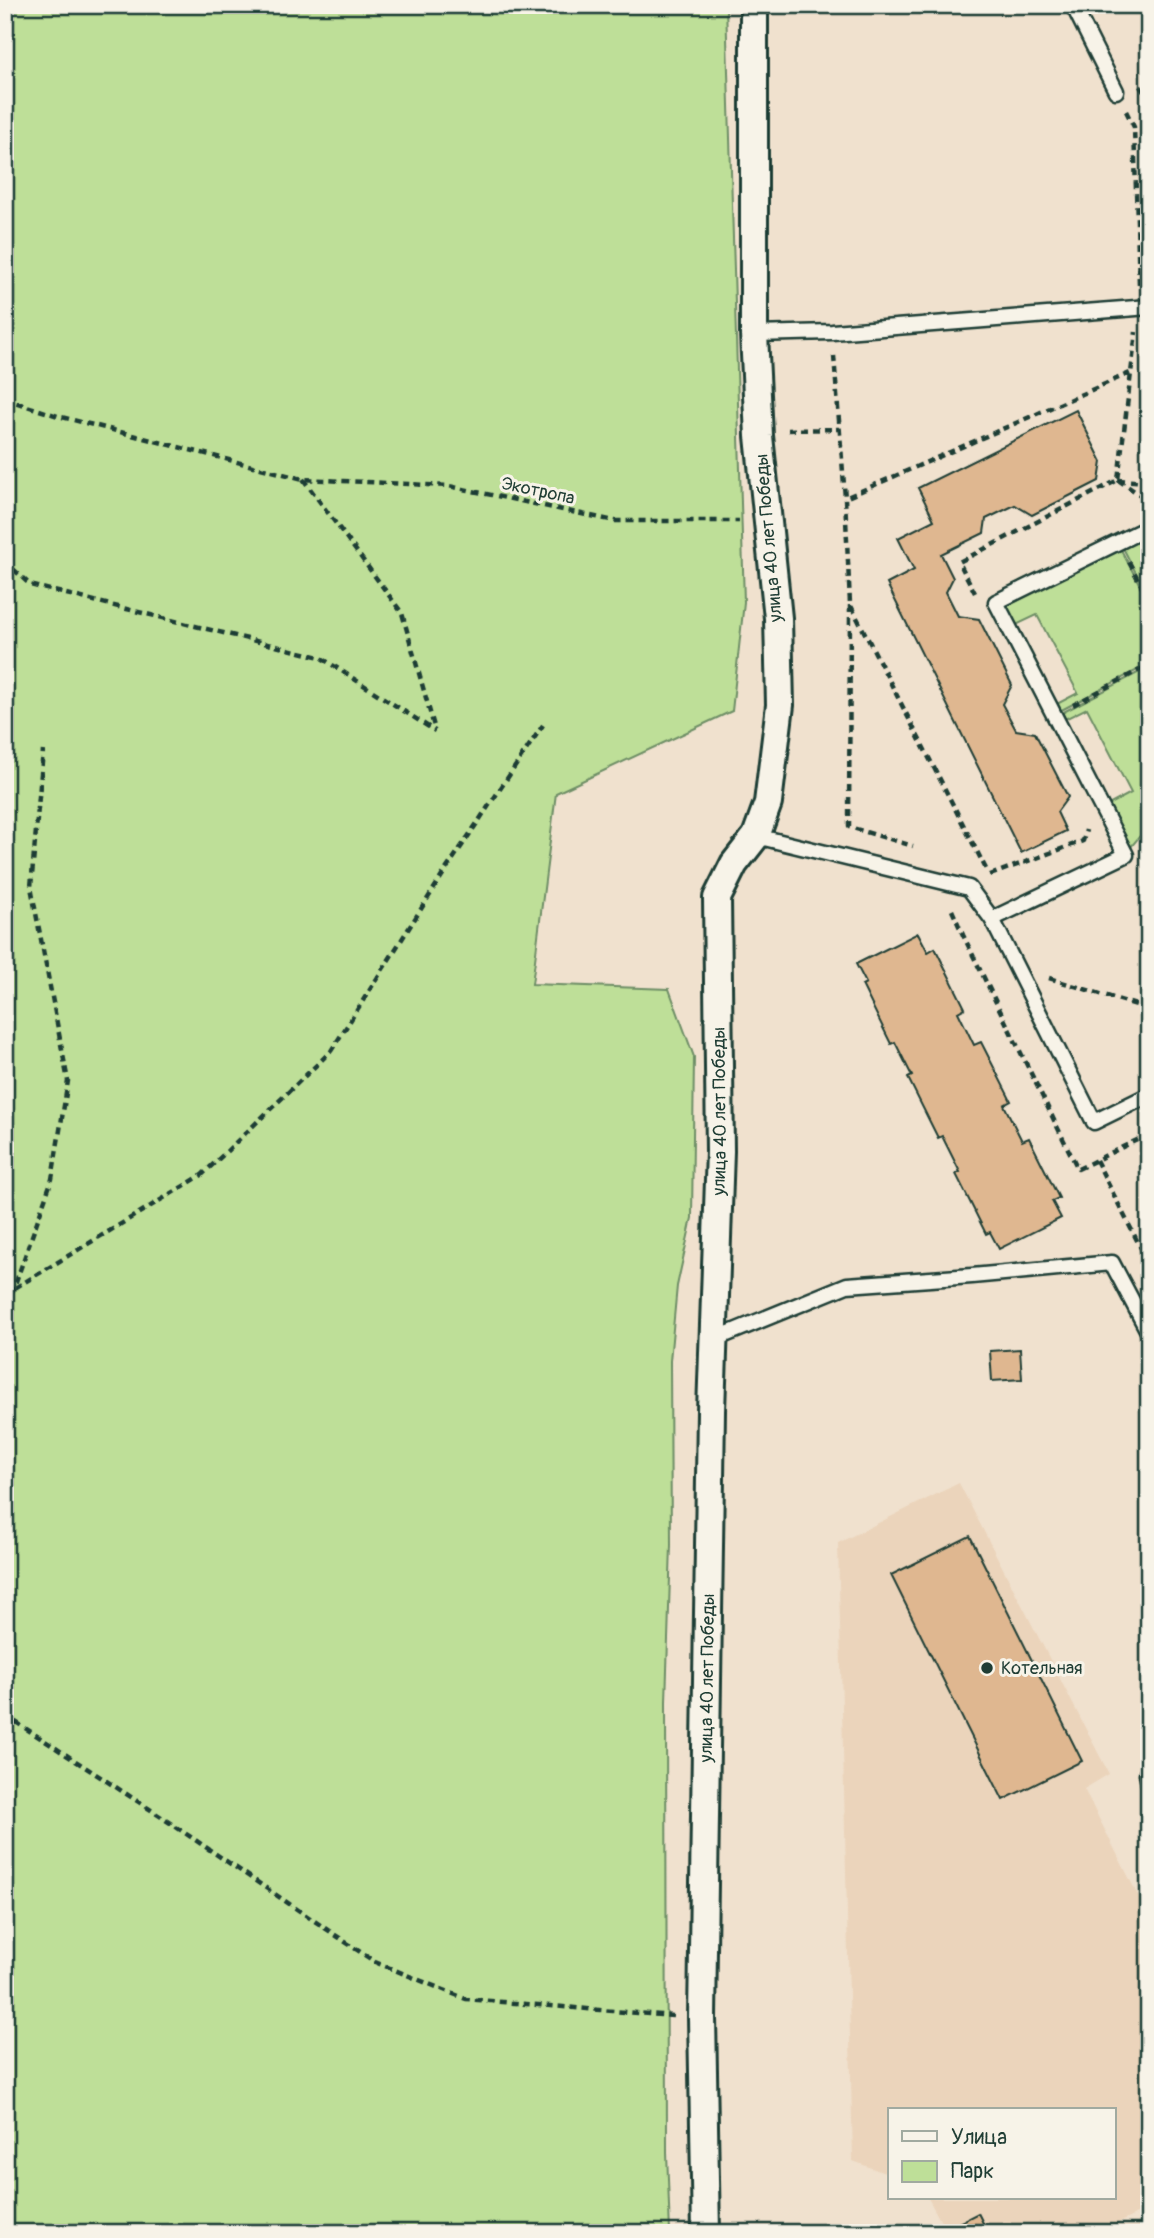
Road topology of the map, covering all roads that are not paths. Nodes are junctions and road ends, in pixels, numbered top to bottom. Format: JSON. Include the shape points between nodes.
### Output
{"nodes":[{"id":1,"x":754,"y":5,"type":"edge"},
{"id":2,"x":1073,"y":5,"type":"edge"},
{"id":3,"x":1116,"y":91,"type":"road end"},
{"id":4,"x":1144,"y":308,"type":"edge"},
{"id":5,"x":754,"y":334,"type":"junction"},
{"id":6,"x":1147,"y":530,"type":"edge"},
{"id":7,"x":756,"y":836,"type":"junction"},
{"id":8,"x":992,"y":919,"type":"junction"},
{"id":9,"x":1149,"y":1095,"type":"edge"},
{"id":10,"x":1149,"y":1333,"type":"edge"},
{"id":11,"x":715,"y":1339,"type":"junction"},
{"id":12,"x":1149,"y":1768,"type":"edge"},
{"id":13,"x":1149,"y":1784,"type":"edge"},
{"id":14,"x":706,"y":2233,"type":"edge"}],
"edges":[{"from":1,"to":5,"type":"street","name":"улица 40 лет Победы"},
{"from":2,"to":3,"type":"lane"},
{"from":4,"to":5,"type":"lane"},
{"from":5,"to":7,"type":"street","name":"улица 40 лет Победы","via":[[778,618],[780,705],[768,803]]},
{"from":6,"to":8,"type":"lane","via":[[996,602],[1126,855]]},
{"from":7,"to":8,"type":"lane","via":[[969,888]]},
{"from":7,"to":11,"type":"street","name":"улица 40 лет Победы","via":[[734,864],[717,898],[720,1150]]},
{"from":8,"to":9,"type":"lane","via":[[1094,1122]]},
{"from":10,"to":11,"type":"lane","via":[[1112,1264],[847,1284]]},
{"from":11,"to":14,"type":"street","name":"улица 40 лет Победы","via":[[702,2018]]},
{"from":12,"to":13,"type":"lane"}]}
